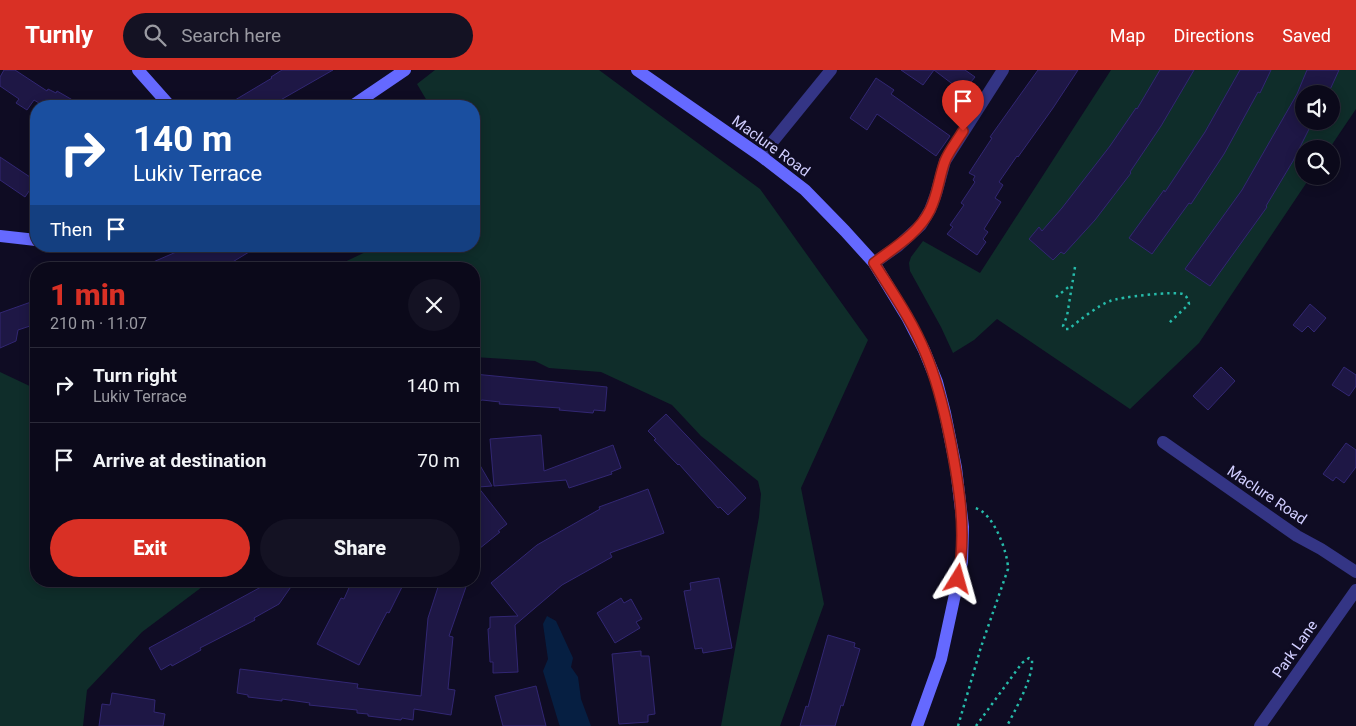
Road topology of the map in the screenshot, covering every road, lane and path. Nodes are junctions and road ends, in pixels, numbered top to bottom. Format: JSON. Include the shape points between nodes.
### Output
{"nodes":[{"id":1,"x":138,"y":70,"type":"edge"},
{"id":2,"x":405,"y":70,"type":"edge"},
{"id":3,"x":637,"y":70,"type":"edge"},
{"id":4,"x":832,"y":70,"type":"edge"},
{"id":5,"x":1004,"y":70,"type":"edge"},
{"id":6,"x":165,"y":100,"type":"edge"},
{"id":7,"x":361,"y":100,"type":"edge"},
{"id":8,"x":761,"y":156,"type":"junction"},
{"id":9,"x":0,"y":236,"type":"edge"},
{"id":10,"x":30,"y":239,"type":"edge"},
{"id":11,"x":874,"y":263,"type":"junction"},
{"id":12,"x":1075,"y":267,"type":"dead end"},
{"id":13,"x":1072,"y":284,"type":"junction"},
{"id":14,"x":1056,"y":297,"type":"dead end"},
{"id":15,"x":1168,"y":324,"type":"dead end"},
{"id":16,"x":1163,"y":442,"type":"dead end"},
{"id":17,"x":976,"y":508,"type":"dead end"},
{"id":18,"x":1356,"y":572,"type":"edge"},
{"id":19,"x":1356,"y":590,"type":"edge"},
{"id":20,"x":917,"y":726,"type":"edge"},
{"id":21,"x":958,"y":726,"type":"edge"},
{"id":22,"x":976,"y":726,"type":"edge"},
{"id":23,"x":1007,"y":726,"type":"edge"},
{"id":24,"x":1260,"y":726,"type":"edge"}],
"edges":[{"from":1,"to":6,"type":"street"},
{"from":2,"to":7,"type":"street"},
{"from":3,"to":8,"type":"street","name":"Maclure Road"},
{"from":4,"to":8,"type":"street"},
{"from":5,"to":11,"type":"street","via":[[945,161],[930,210],[921,225]]},
{"from":8,"to":11,"type":"street","name":"Maclure Road","via":[[805,190]]},
{"from":9,"to":10,"type":"street"},
{"from":11,"to":20,"type":"street","name":"Maclure Road","via":[[907,317],[937,382],[956,468],[963,526],[962,562],[952,612],[941,659]]},
{"from":12,"to":13,"type":"path"},
{"from":13,"to":14,"type":"path"},
{"from":13,"to":15,"type":"path","via":[[1065,329],[1110,301],[1183,294],[1189,304]]},
{"from":16,"to":18,"type":"street","name":"Maclure Road","via":[[1297,536]]},
{"from":17,"to":21,"type":"path","via":[[997,531],[1005,548],[1008,569]]},
{"from":19,"to":24,"type":"street","name":"Park Lane"},
{"from":22,"to":23,"type":"path","via":[[1029,658],[1032,665]]}]}
